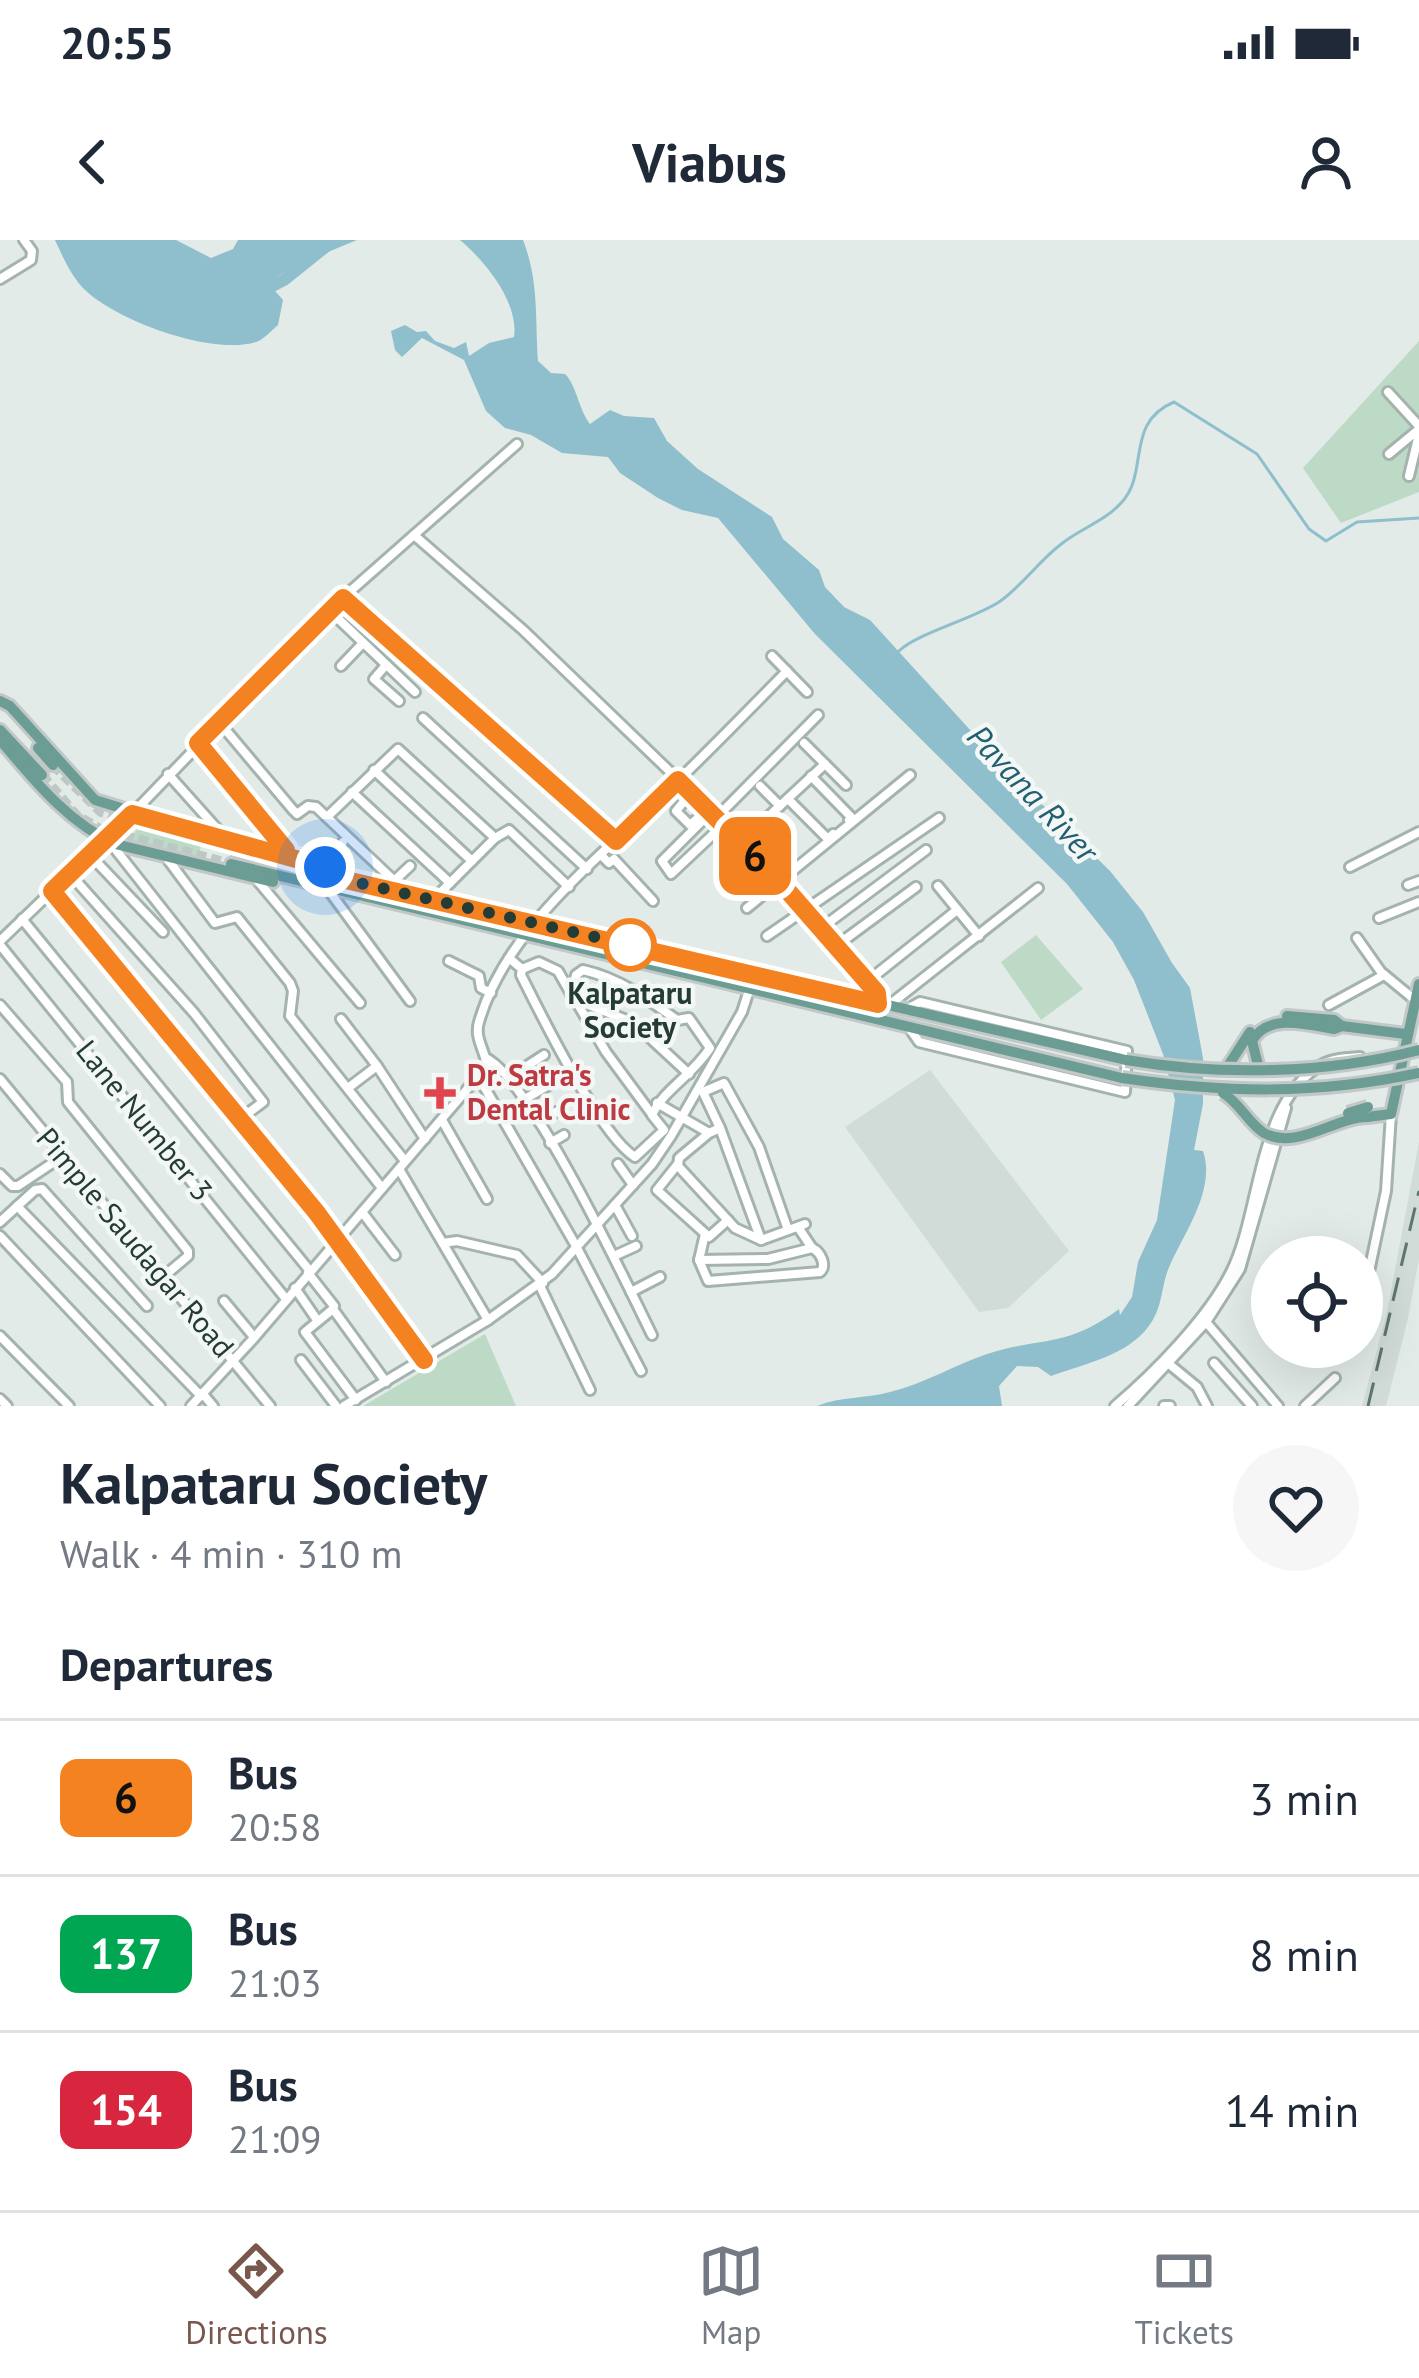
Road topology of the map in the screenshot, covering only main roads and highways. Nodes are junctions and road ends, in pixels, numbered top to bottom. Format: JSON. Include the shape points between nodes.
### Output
{"nodes":[{"id":1,"x":0,"y":703,"type":"edge"},
{"id":2,"x":0,"y":730,"type":"edge"},
{"id":3,"x":0,"y":740,"type":"edge"},
{"id":4,"x":53,"y":765,"type":"tunnel mouth"},
{"id":5,"x":41,"y":775,"type":"tunnel mouth"},
{"id":6,"x":232,"y":845,"type":"junction"},
{"id":7,"x":231,"y":864,"type":"tunnel mouth"},
{"id":8,"x":328,"y":878,"type":"junction"},
{"id":9,"x":1419,"y":983,"type":"edge"},
{"id":10,"x":1342,"y":1026,"type":"junction"},
{"id":11,"x":1405,"y":1034,"type":"junction"},
{"id":12,"x":1419,"y":1050,"type":"edge"},
{"id":13,"x":1226,"y":1069,"type":"junction"},
{"id":14,"x":1259,"y":1069,"type":"junction"},
{"id":15,"x":1419,"y":1073,"type":"edge"},
{"id":16,"x":1218,"y":1090,"type":"junction"},
{"id":17,"x":1259,"y":1091,"type":"junction"},
{"id":18,"x":1368,"y":1112,"type":"junction"}],
"edges":[{"from":1,"to":4,"type":"main road"},
{"from":1,"to":6,"type":"main road","via":[[95,800]]},
{"from":2,"to":5,"type":"main road"},
{"from":3,"to":8,"type":"main road","via":[[76,822],[107,840],[321,893]]},
{"from":6,"to":8,"type":"main road"},
{"from":6,"to":8,"type":"main road","via":[[289,857]]},
{"from":7,"to":8,"type":"main road"},
{"from":8,"to":13,"type":"main road","bridge":true,"via":[[1126,1060]]},
{"from":8,"to":16,"type":"main road","bridge":true,"via":[[526,937],[910,1029],[1122,1078]]},
{"from":9,"to":11,"type":"main road"},
{"from":10,"to":11,"type":"main road"},
{"from":10,"to":13,"type":"main road","via":[[1266,1019]]},
{"from":10,"to":14,"type":"main road","via":[[1267,1025],[1252,1041]]},
{"from":11,"to":18,"type":"main road","via":[[1392,1108]]},
{"from":12,"to":14,"type":"main road","bridge":true},
{"from":13,"to":14,"type":"main road","bridge":true},
{"from":15,"to":17,"type":"main road","bridge":true},
{"from":16,"to":17,"type":"main road","bridge":true},
{"from":16,"to":18,"type":"main road","bridge":true,"via":[[1276,1137]]},
{"from":17,"to":18,"type":"main road","bridge":true,"via":[[1253,1111],[1277,1131]]}]}
